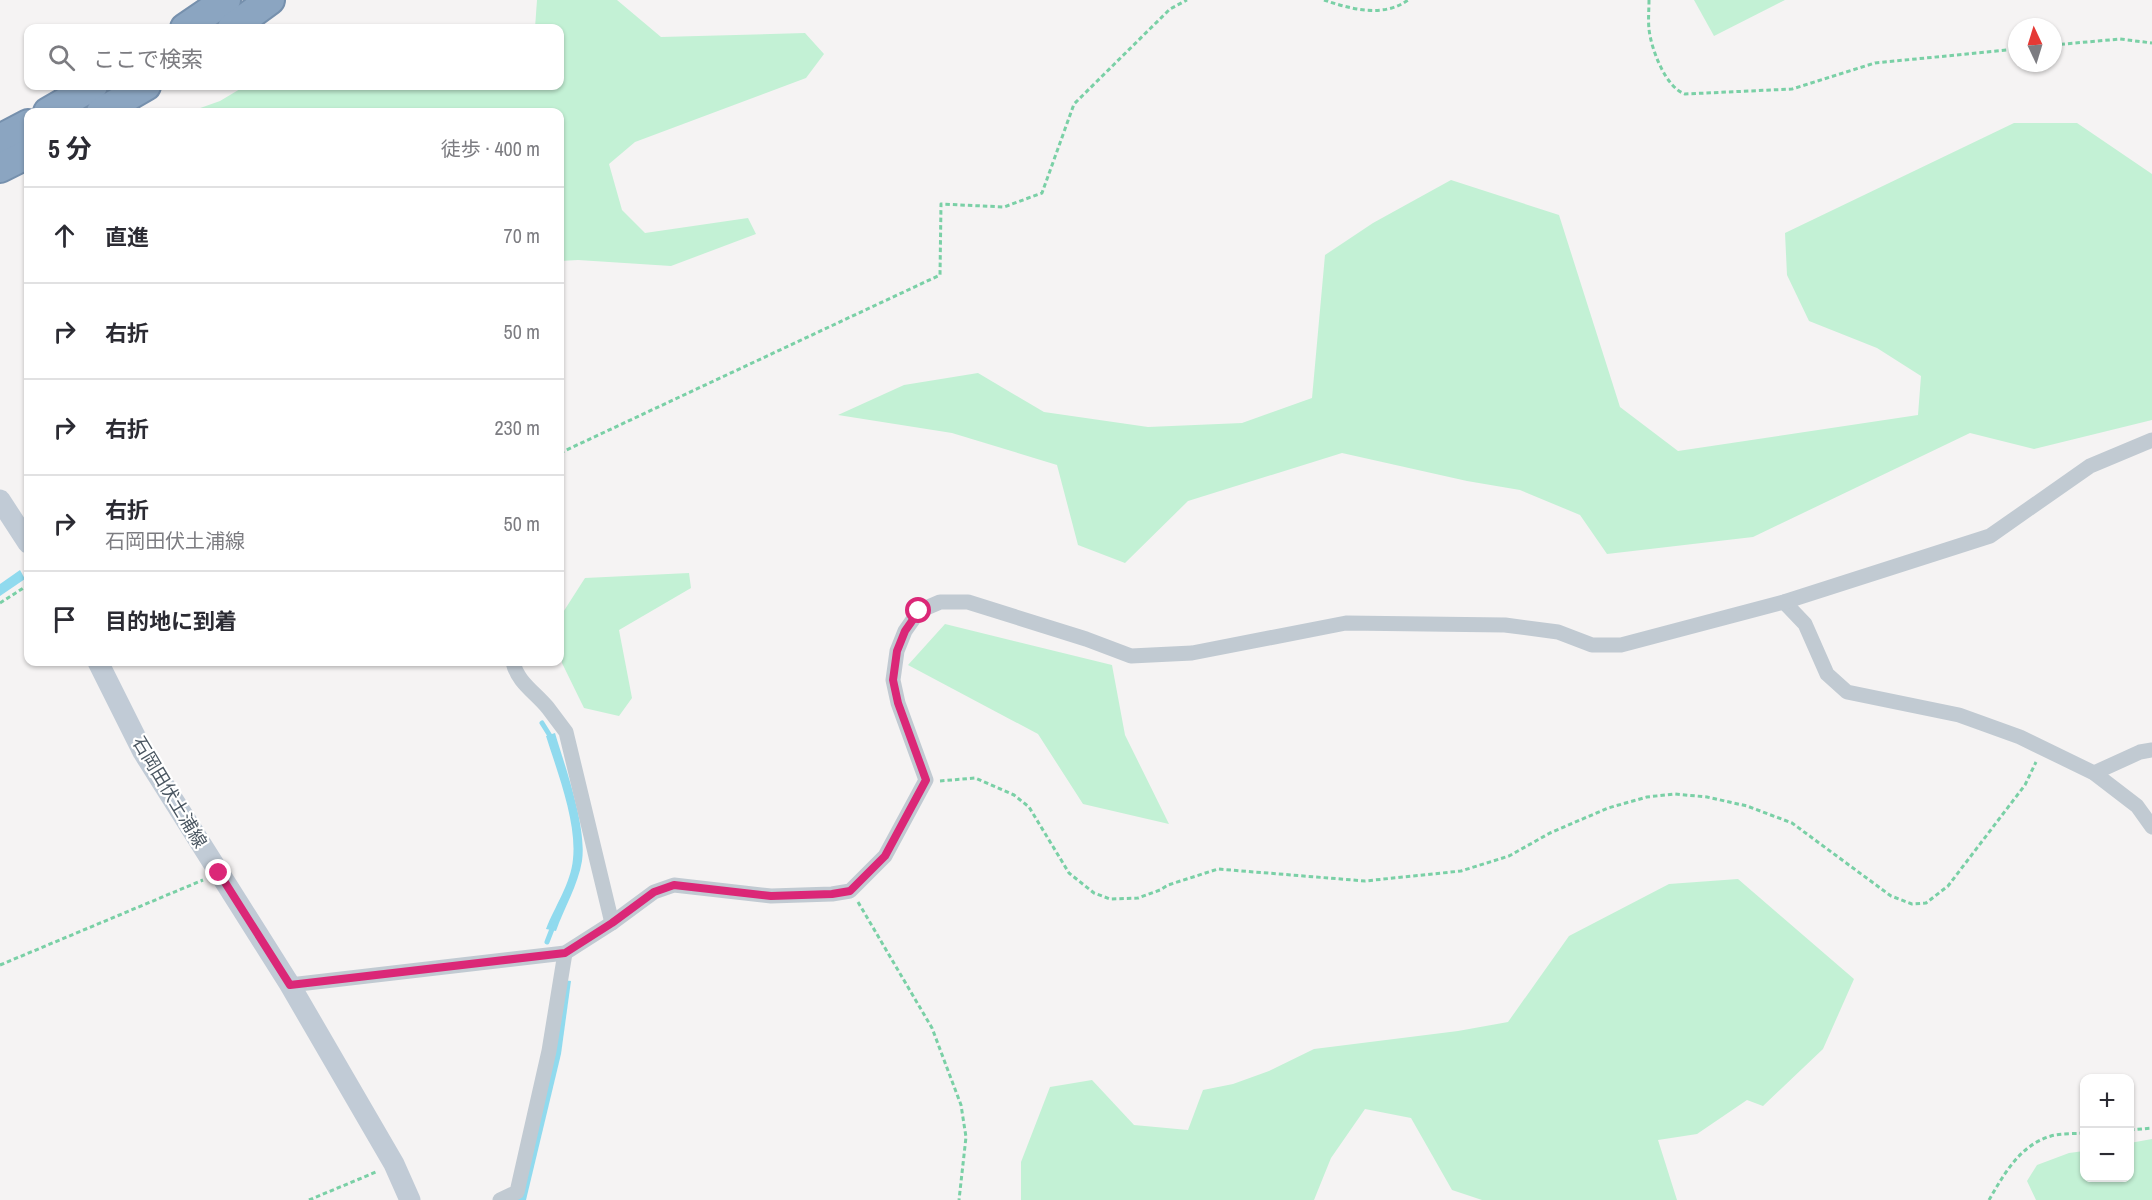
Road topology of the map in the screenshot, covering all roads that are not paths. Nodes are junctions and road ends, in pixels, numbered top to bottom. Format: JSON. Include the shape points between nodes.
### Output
{"nodes":[{"id":1,"x":226,"y":0,"type":"edge"},
{"id":2,"x":270,"y":0,"type":"edge"},
{"id":3,"x":191,"y":24,"type":"edge"},
{"id":4,"x":237,"y":24,"type":"edge"},
{"id":5,"x":86,"y":90,"type":"edge"},
{"id":6,"x":139,"y":90,"type":"edge"},
{"id":7,"x":55,"y":108,"type":"edge"},
{"id":8,"x":108,"y":108,"type":"edge"},
{"id":9,"x":24,"y":126,"type":"edge"},
{"id":10,"x":0,"y":139,"type":"edge"},
{"id":11,"x":24,"y":156,"type":"edge"},
{"id":12,"x":0,"y":168,"type":"edge"},
{"id":13,"x":2152,"y":440,"type":"edge"},
{"id":14,"x":0,"y":500,"type":"edge"},
{"id":15,"x":24,"y":537,"type":"edge"},
{"id":16,"x":1784,"y":602,"type":"junction"},
{"id":17,"x":100,"y":666,"type":"edge"},
{"id":18,"x":514,"y":666,"type":"edge"},
{"id":19,"x":2152,"y":750,"type":"edge"},
{"id":20,"x":2094,"y":773,"type":"junction"},
{"id":21,"x":2152,"y":827,"type":"edge"},
{"id":22,"x":612,"y":923,"type":"junction"},
{"id":23,"x":565,"y":953,"type":"junction"},
{"id":24,"x":290,"y":985,"type":"junction"},
{"id":25,"x":410,"y":1200,"type":"edge"},
{"id":26,"x":500,"y":1200,"type":"edge"}],
"edges":[{"from":1,"to":3,"type":"highway"},
{"from":2,"to":4,"type":"highway"},
{"from":5,"to":7,"type":"highway"},
{"from":6,"to":8,"type":"highway"},
{"from":9,"to":10,"type":"highway"},
{"from":11,"to":12,"type":"highway"},
{"from":13,"to":16,"type":"street","via":[[2090,466],[1990,536]]},
{"from":14,"to":15,"type":"main road"},
{"from":16,"to":20,"type":"street","via":[[1805,624],[1827,674],[1847,693],[1959,715],[2020,737]]},
{"from":16,"to":22,"type":"street","via":[[1621,645],[1592,645],[1558,632],[1505,625],[1346,624],[1192,653],[1131,656],[968,602],[940,602],[919,611],[905,631],[897,651],[893,680],[926,780],[885,856],[850,891],[771,896],[674,885],[654,892]]},
{"from":17,"to":24,"type":"main road","name":"石岡田伏土浦線","via":[[143,752]]},
{"from":18,"to":22,"type":"street","via":[[530,692],[547,706],[566,732]]},
{"from":19,"to":20,"type":"street"},
{"from":20,"to":21,"type":"street","via":[[2137,806]]},
{"from":22,"to":23,"type":"street"},
{"from":23,"to":24,"type":"street"},
{"from":23,"to":26,"type":"street","via":[[549,1051],[517,1192]]},
{"from":24,"to":25,"type":"main road","name":"石岡田伏土浦線","via":[[394,1164]]}]}
